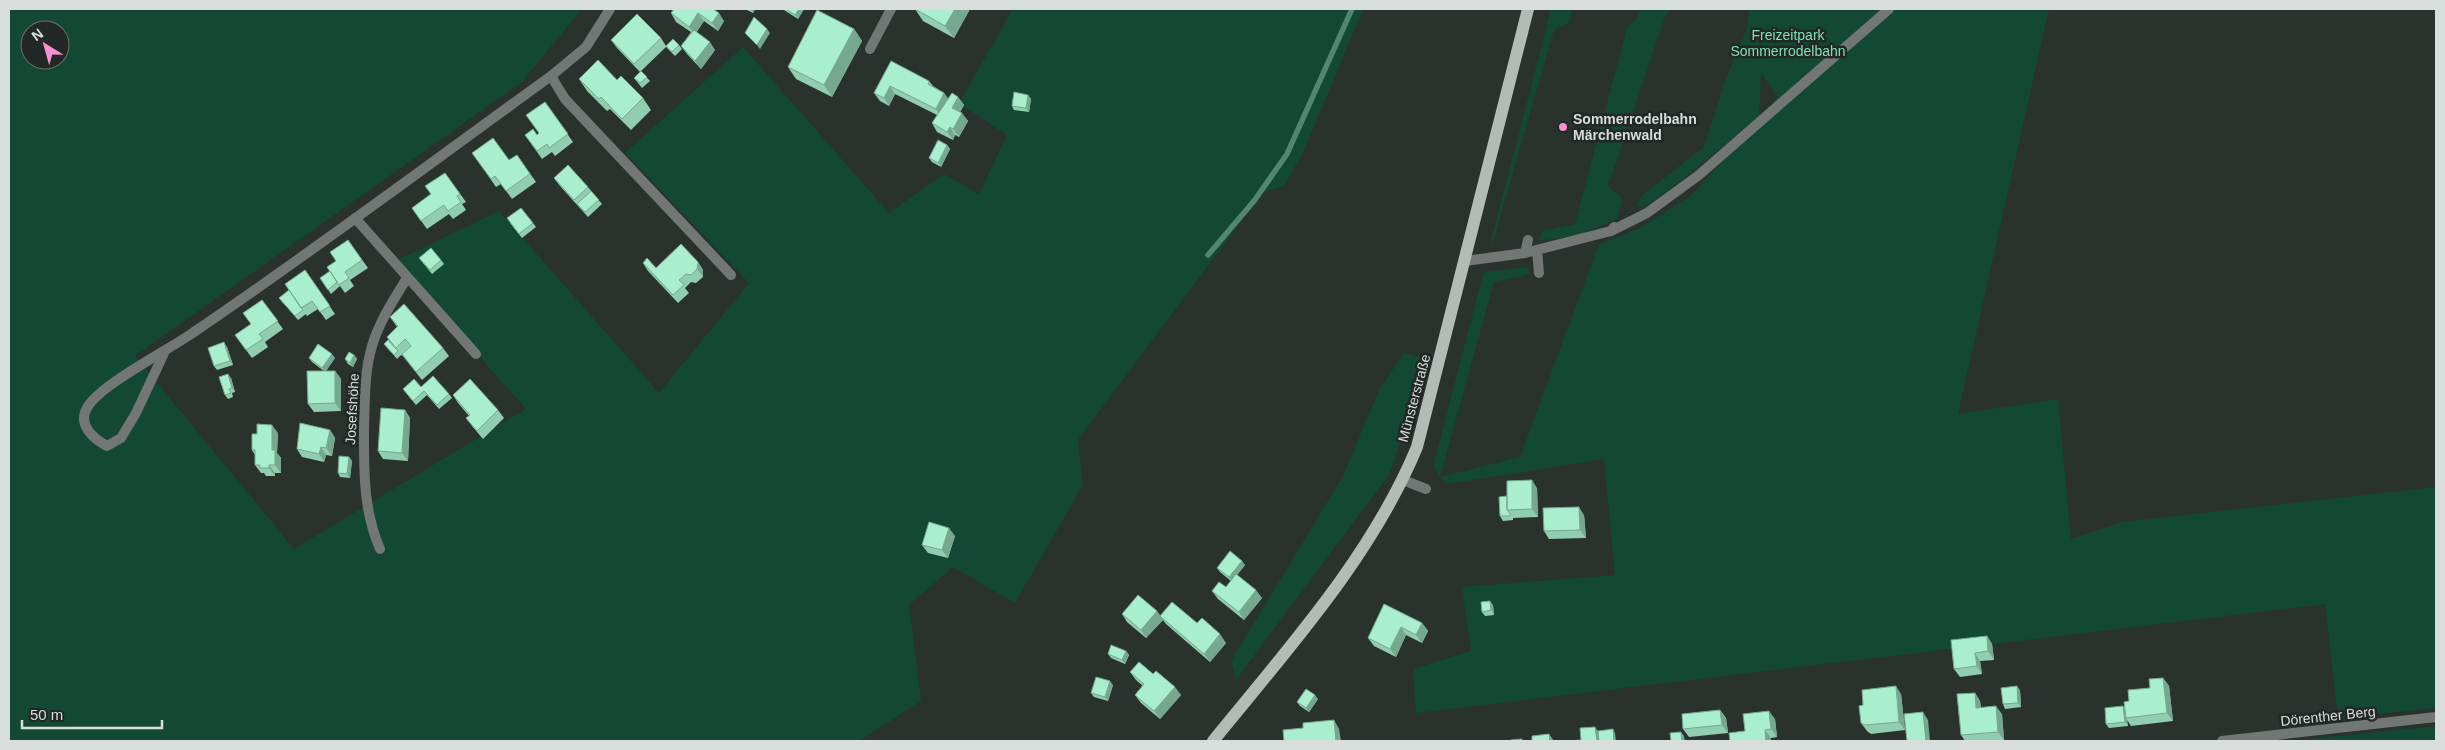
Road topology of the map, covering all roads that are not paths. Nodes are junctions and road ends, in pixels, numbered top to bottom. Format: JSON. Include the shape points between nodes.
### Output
{"nodes":[{"id":1,"x":610,"y":9,"type":"edge"},
{"id":2,"x":891,"y":9,"type":"edge"},
{"id":3,"x":1528,"y":9,"type":"edge"},
{"id":4,"x":1888,"y":9,"type":"edge"},
{"id":5,"x":870,"y":49,"type":"dead end"},
{"id":6,"x":550,"y":76,"type":"junction"},
{"id":7,"x":355,"y":218,"type":"junction"},
{"id":8,"x":1620,"y":220,"type":"dead end"},
{"id":9,"x":1611,"y":231,"type":"junction"},
{"id":10,"x":1528,"y":240,"type":"dead end"},
{"id":11,"x":1537,"y":250,"type":"junction"},
{"id":12,"x":1524,"y":253,"type":"junction"},
{"id":13,"x":1465,"y":261,"type":"junction"},
{"id":14,"x":1539,"y":273,"type":"dead end"},
{"id":15,"x":731,"y":275,"type":"dead end"},
{"id":16,"x":407,"y":278,"type":"junction"},
{"id":17,"x":165,"y":352,"type":"junction"},
{"id":18,"x":476,"y":354,"type":"dead end"},
{"id":19,"x":1403,"y":480,"type":"junction"},
{"id":20,"x":1426,"y":489,"type":"dead end"},
{"id":21,"x":380,"y":549,"type":"dead end"},
{"id":22,"x":2436,"y":717,"type":"edge"},
{"id":23,"x":1213,"y":741,"type":"edge"},
{"id":24,"x":2222,"y":741,"type":"edge"}],
"edges":[{"from":1,"to":6,"type":"street","via":[[586,47]]},
{"from":2,"to":5,"type":"street"},
{"from":3,"to":13,"type":"main road","name":"Münsterstraße"},
{"from":4,"to":9,"type":"street","via":[[1699,175],[1647,213]]},
{"from":6,"to":7,"type":"street"},
{"from":6,"to":15,"type":"street","via":[[566,99]]},
{"from":7,"to":16,"type":"street"},
{"from":7,"to":17,"type":"street"},
{"from":8,"to":9,"type":"street"},
{"from":9,"to":11,"type":"street"},
{"from":10,"to":12,"type":"street"},
{"from":11,"to":12,"type":"street"},
{"from":11,"to":14,"type":"street"},
{"from":12,"to":13,"type":"street"},
{"from":13,"to":19,"type":"main road","name":"Münsterstraße","via":[[1417,447]]},
{"from":16,"to":18,"type":"street"},
{"from":16,"to":21,"type":"street","name":"Josefshöhe","via":[[372,345],[365,387],[364,482],[369,515]]},
{"from":17,"to":17,"type":"street","via":[[96,394],[85,410],[85,426],[94,439],[107,446],[121,438]]},
{"from":19,"to":20,"type":"street"},
{"from":19,"to":23,"type":"main road","name":"Münsterstraße","via":[[1376,530],[1343,577]]},
{"from":22,"to":24,"type":"street","name":"Dörenther Berg"}]}
